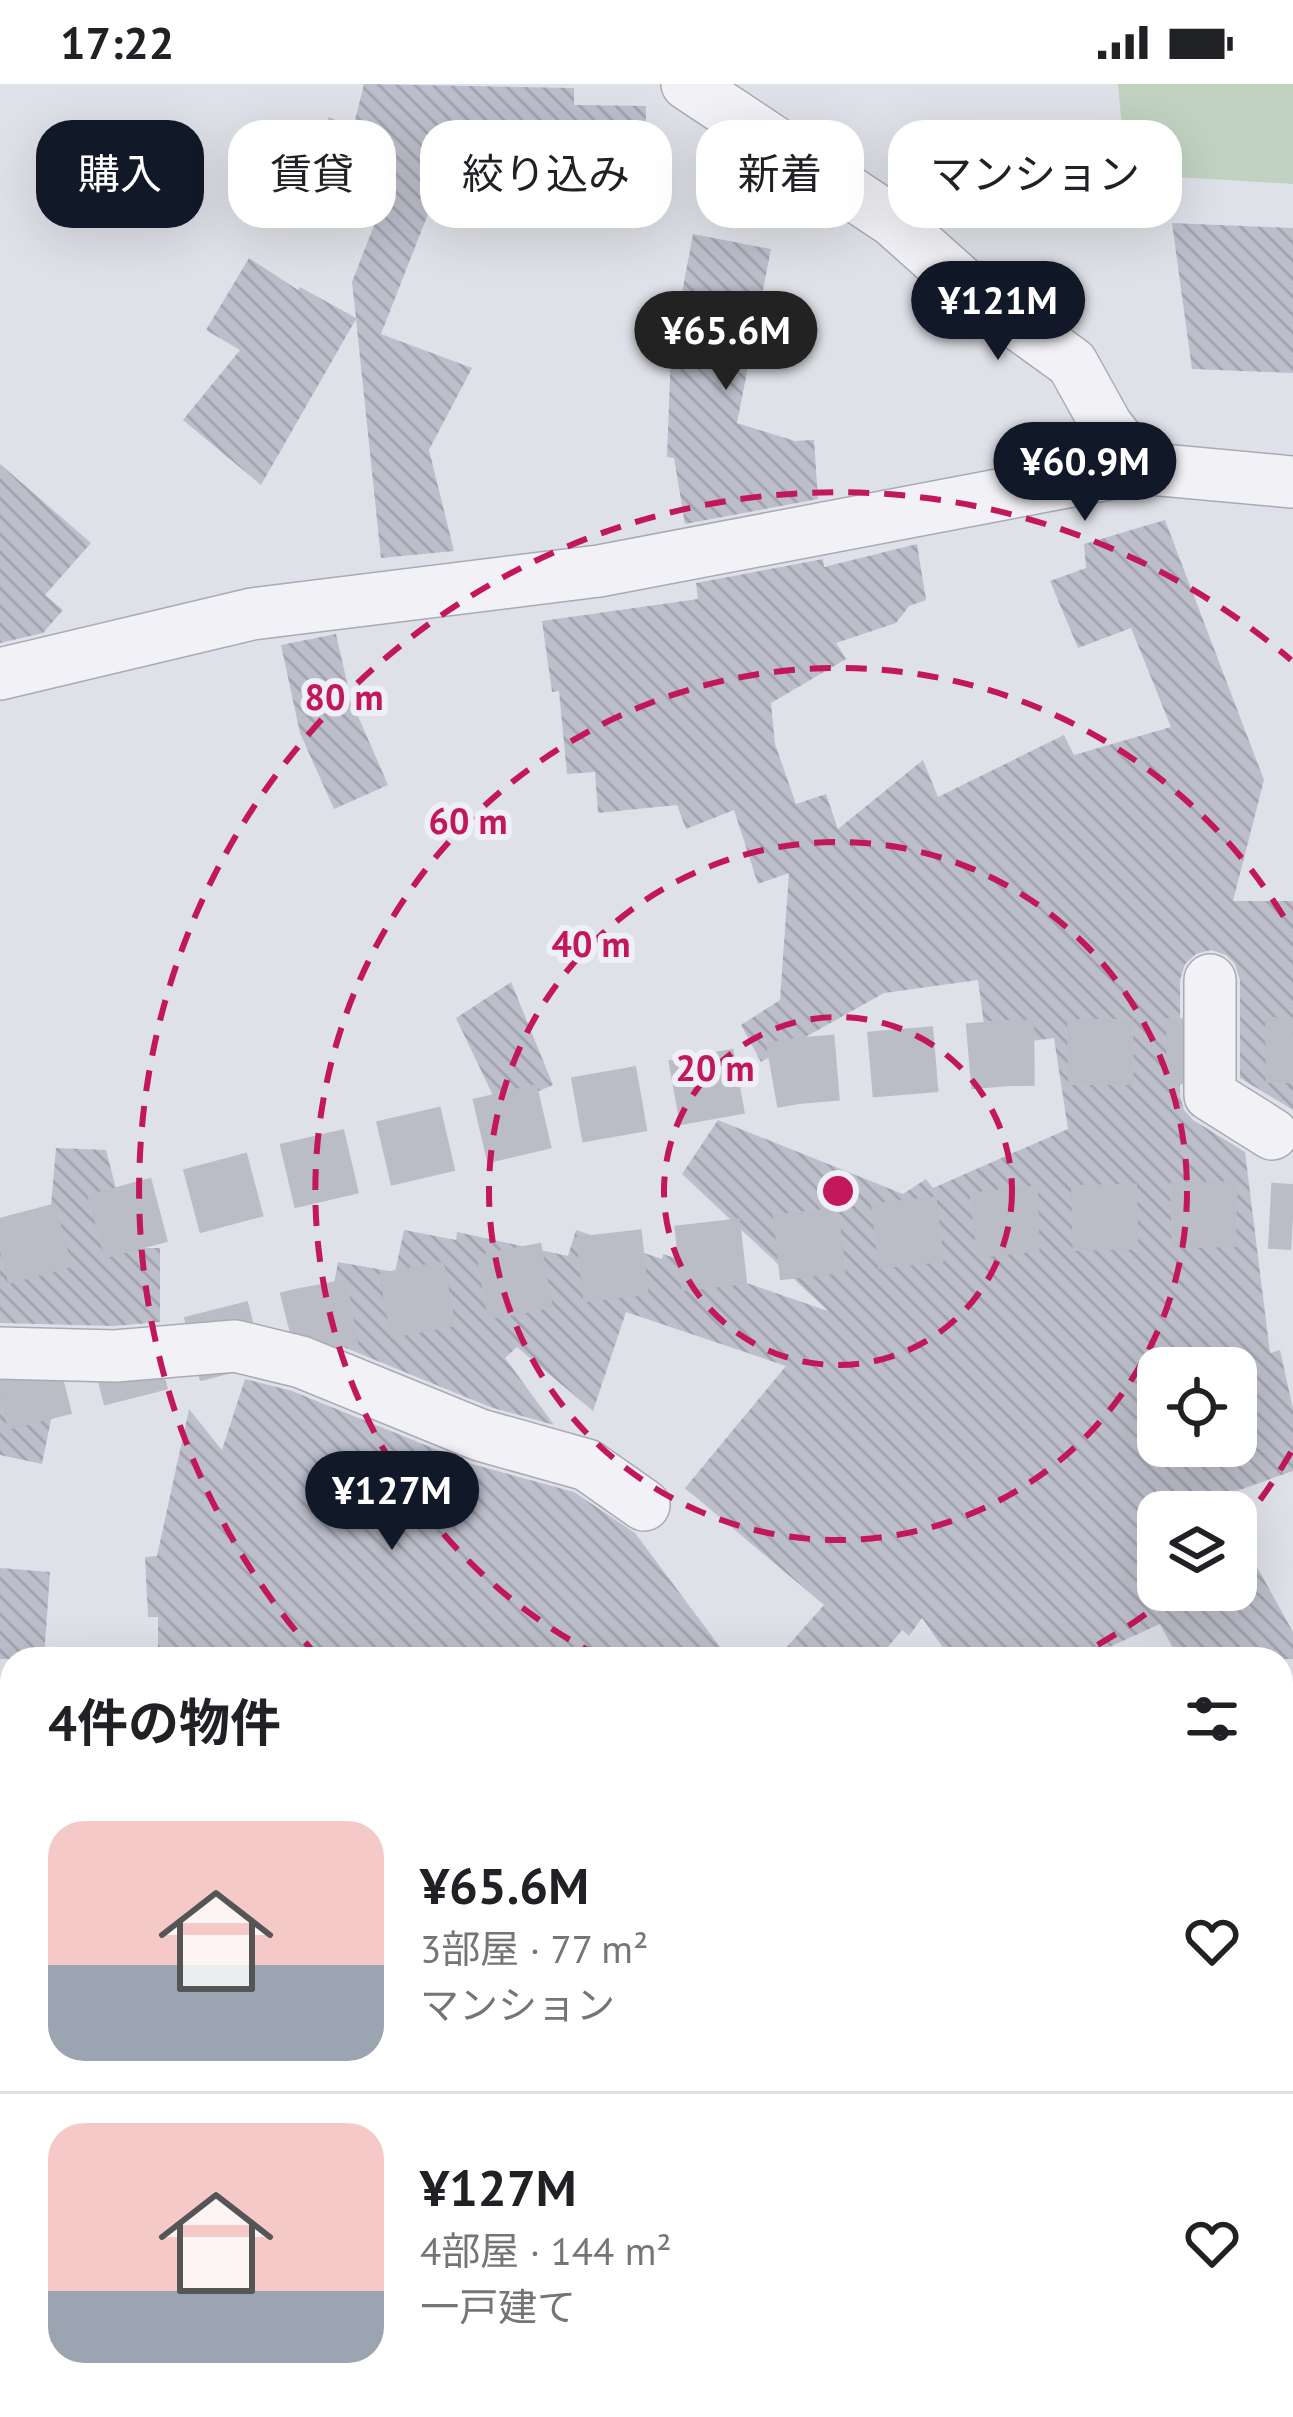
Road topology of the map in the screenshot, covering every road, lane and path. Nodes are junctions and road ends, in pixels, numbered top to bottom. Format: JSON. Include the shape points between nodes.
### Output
{"nodes":[{"id":1,"x":687,"y":84,"type":"edge"},
{"id":2,"x":1140,"y":468,"type":"junction"},
{"id":3,"x":1293,"y":482,"type":"edge"},
{"id":4,"x":0,"y":674,"type":"edge"},
{"id":5,"x":1210,"y":980,"type":"dead end"},
{"id":6,"x":1272,"y":1134,"type":"dead end"},
{"id":7,"x":0,"y":1353,"type":"edge"},
{"id":8,"x":644,"y":1505,"type":"dead end"}],
"edges":[{"from":1,"to":2,"type":"street","via":[[893,221],[1072,363]]},
{"from":2,"to":3,"type":"street"},
{"from":2,"to":4,"type":"street","via":[[599,571],[253,614]]},
{"from":5,"to":6,"type":"street","via":[[1210,1095]]},
{"from":7,"to":8,"type":"street","via":[[115,1356],[235,1346],[301,1363],[480,1436],[587,1465]]}]}
